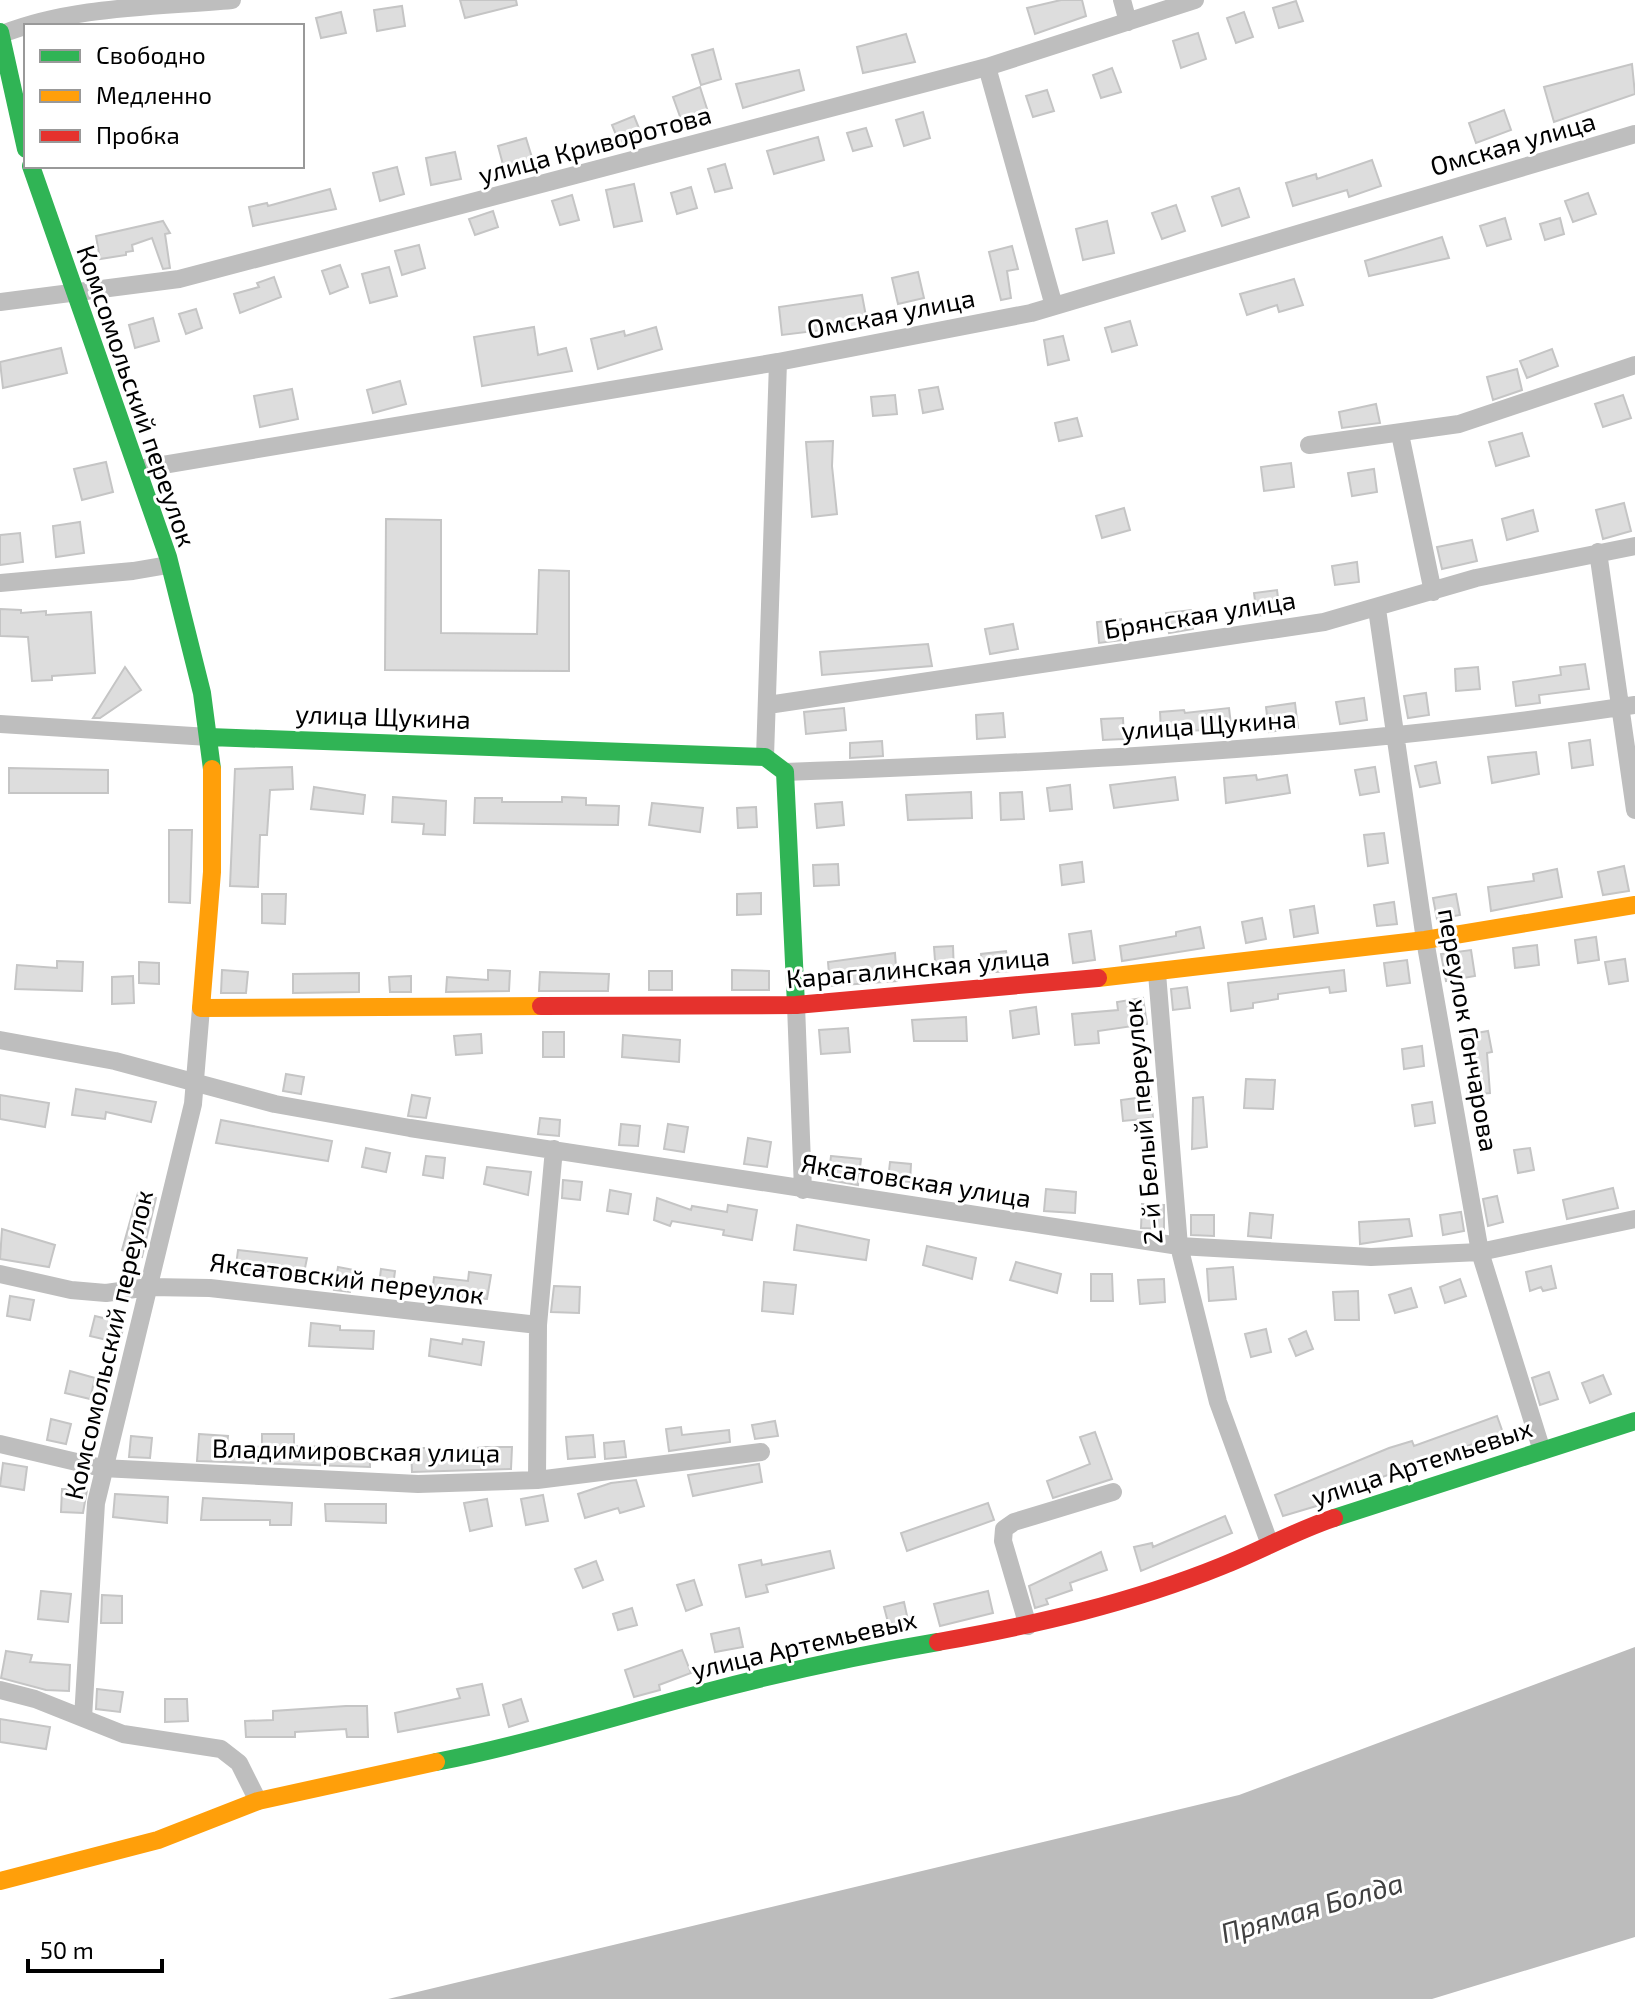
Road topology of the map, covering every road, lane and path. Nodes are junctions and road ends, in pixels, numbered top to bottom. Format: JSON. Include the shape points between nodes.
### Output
{"nodes":[{"id":1,"x":232,"y":0,"type":"edge"},
{"id":2,"x":1122,"y":0,"type":"edge"},
{"id":3,"x":1195,"y":0,"type":"edge"},
{"id":4,"x":1128,"y":22,"type":"junction"},
{"id":5,"x":31,"y":24,"type":"edge"},
{"id":6,"x":24,"y":26,"type":"edge"},
{"id":7,"x":0,"y":34,"type":"edge"},
{"id":8,"x":987,"y":67,"type":"junction"},
{"id":9,"x":1635,"y":134,"type":"edge"},
{"id":10,"x":24,"y":140,"type":"edge"},
{"id":11,"x":32,"y":168,"type":"edge"},
{"id":12,"x":72,"y":291,"type":"junction"},
{"id":13,"x":0,"y":302,"type":"edge"},
{"id":14,"x":1054,"y":306,"type":"junction"},
{"id":15,"x":778,"y":362,"type":"junction"},
{"id":16,"x":1635,"y":365,"type":"edge"},
{"id":17,"x":1400,"y":434,"type":"junction"},
{"id":18,"x":1309,"y":445,"type":"dead end"},
{"id":19,"x":139,"y":469,"type":"junction"},
{"id":20,"x":1635,"y":546,"type":"edge"},
{"id":21,"x":1598,"y":552,"type":"junction"},
{"id":22,"x":168,"y":565,"type":"junction"},
{"id":23,"x":0,"y":583,"type":"edge"},
{"id":24,"x":1433,"y":592,"type":"junction"},
{"id":25,"x":1377,"y":609,"type":"junction"},
{"id":26,"x":768,"y":705,"type":"junction"},
{"id":27,"x":1628,"y":706,"type":"edge"},
{"id":28,"x":0,"y":724,"type":"edge"},
{"id":29,"x":1393,"y":734,"type":"junction"},
{"id":30,"x":209,"y":737,"type":"junction"},
{"id":31,"x":765,"y":757,"type":"junction"},
{"id":32,"x":785,"y":772,"type":"junction"},
{"id":33,"x":1635,"y":810,"type":"edge"},
{"id":34,"x":1635,"y":905,"type":"edge"},
{"id":35,"x":1425,"y":940,"type":"junction"},
{"id":36,"x":1157,"y":973,"type":"junction"},
{"id":37,"x":796,"y":1005,"type":"junction"},
{"id":38,"x":201,"y":1008,"type":"junction"},
{"id":39,"x":0,"y":1040,"type":"edge"},
{"id":40,"x":194,"y":1082,"type":"junction"},
{"id":41,"x":554,"y":1149,"type":"junction"},
{"id":42,"x":803,"y":1190,"type":"junction"},
{"id":43,"x":1635,"y":1219,"type":"edge"},
{"id":44,"x":1179,"y":1246,"type":"junction"},
{"id":45,"x":1480,"y":1252,"type":"junction"},
{"id":46,"x":0,"y":1274,"type":"edge"},
{"id":47,"x":149,"y":1287,"type":"junction"},
{"id":48,"x":538,"y":1325,"type":"junction"},
{"id":49,"x":1635,"y":1421,"type":"edge"},
{"id":50,"x":0,"y":1444,"type":"edge"},
{"id":51,"x":1542,"y":1451,"type":"junction"},
{"id":52,"x":761,"y":1452,"type":"dead end"},
{"id":53,"x":102,"y":1468,"type":"junction"},
{"id":54,"x":537,"y":1480,"type":"junction"},
{"id":55,"x":1113,"y":1492,"type":"dead end"},
{"id":56,"x":1269,"y":1542,"type":"junction"},
{"id":57,"x":1028,"y":1626,"type":"junction"},
{"id":58,"x":0,"y":1690,"type":"edge"},
{"id":59,"x":83,"y":1718,"type":"junction"},
{"id":60,"x":258,"y":1801,"type":"junction"},
{"id":61,"x":0,"y":1881,"type":"edge"}],
"edges":[{"from":1,"to":5,"type":"street"},
{"from":2,"to":4,"type":"street"},
{"from":3,"to":4,"type":"street","name":"улица Криворотова"},
{"from":4,"to":8,"type":"street","name":"улица Криворотова"},
{"from":6,"to":7,"type":"street"},
{"from":7,"to":10,"type":"street"},
{"from":8,"to":12,"type":"street","name":"улица Криворотова","via":[[179,279]]},
{"from":8,"to":14,"type":"street"},
{"from":9,"to":14,"type":"street","name":"Омская улица"},
{"from":11,"to":12,"type":"street","name":"Комсомольский переулок"},
{"from":12,"to":13,"type":"street","name":"улица Криворотова"},
{"from":12,"to":19,"type":"street","name":"Комсомольский переулок"},
{"from":14,"to":15,"type":"street","name":"Омская улица"},
{"from":15,"to":19,"type":"street","name":"Омская улица"},
{"from":15,"to":26,"type":"street"},
{"from":16,"to":17,"type":"street","via":[[1459,424]]},
{"from":17,"to":18,"type":"street"},
{"from":17,"to":24,"type":"street"},
{"from":19,"to":22,"type":"street","name":"Комсомольский переулок"},
{"from":20,"to":21,"type":"street","name":"Брянская улица"},
{"from":21,"to":24,"type":"street","name":"Брянская улица"},
{"from":21,"to":27,"type":"street"},
{"from":22,"to":23,"type":"street"},
{"from":22,"to":30,"type":"street","name":"Комсомольский переулок"},
{"from":24,"to":25,"type":"street","name":"Брянская улица"},
{"from":25,"to":26,"type":"street","name":"Брянская улица","via":[[1324,622]]},
{"from":25,"to":29,"type":"street","name":"переулок Гончарова"},
{"from":26,"to":31,"type":"street"},
{"from":27,"to":29,"type":"street","name":"улица Щукина"},
{"from":27,"to":33,"type":"street"},
{"from":28,"to":30,"type":"street","name":"улица Щукина"},
{"from":29,"to":32,"type":"street","name":"улица Щукина","via":[[1089,759]]},
{"from":29,"to":35,"type":"street","name":"переулок Гончарова"},
{"from":30,"to":31,"type":"street","name":"улица Щукина"},
{"from":30,"to":38,"type":"street","name":"Комсомольский переулок","via":[[213,835]]},
{"from":31,"to":32,"type":"street"},
{"from":32,"to":37,"type":"street"},
{"from":34,"to":35,"type":"street","name":"Карагалинская улица"},
{"from":35,"to":36,"type":"street","name":"Карагалинская улица"},
{"from":35,"to":45,"type":"street","name":"переулок Гончарова"},
{"from":36,"to":37,"type":"street","name":"Карагалинская улица"},
{"from":36,"to":44,"type":"street","name":"2-й Белый переулок"},
{"from":37,"to":38,"type":"street","name":"Карагалинская улица"},
{"from":37,"to":42,"type":"street"},
{"from":38,"to":40,"type":"street","name":"Комсомольский переулок"},
{"from":39,"to":40,"type":"street"},
{"from":40,"to":41,"type":"street","name":"Яксатовская улица","via":[[275,1104]]},
{"from":40,"to":47,"type":"street","name":"Комсомольский переулок"},
{"from":41,"to":42,"type":"street","name":"Яксатовская улица"},
{"from":41,"to":48,"type":"street"},
{"from":42,"to":44,"type":"street","name":"Яксатовская улица"},
{"from":43,"to":45,"type":"street","name":"Яксатовская улица"},
{"from":44,"to":45,"type":"street","name":"Яксатовская улица","via":[[1371,1257]]},
{"from":44,"to":56,"type":"street","name":"2-й Белый переулок","via":[[1218,1402]]},
{"from":45,"to":51,"type":"street","name":"переулок Гончарова"},
{"from":46,"to":47,"type":"street","name":"Яксатовский переулок","via":[[71,1290],[106,1293]]},
{"from":47,"to":48,"type":"street","name":"Яксатовский переулок","via":[[210,1288]]},
{"from":47,"to":53,"type":"street","name":"Комсомольский переулок"},
{"from":48,"to":54,"type":"street"},
{"from":49,"to":51,"type":"street","name":"улица Артемьевых"},
{"from":50,"to":53,"type":"street","name":"Владимировская улица"},
{"from":51,"to":56,"type":"street","name":"улица Артемьевых"},
{"from":52,"to":54,"type":"street","name":"Владимировская улица"},
{"from":53,"to":54,"type":"street","name":"Владимировская улица","via":[[418,1484]]},
{"from":53,"to":59,"type":"street","name":"Комсомольский переулок"},
{"from":55,"to":57,"type":"street","via":[[1004,1529]]},
{"from":56,"to":57,"type":"street","name":"улица Артемьевых","via":[[1222,1566]]},
{"from":57,"to":60,"type":"street","name":"улица Артемьевых","via":[[868,1654],[508,1748]]},
{"from":58,"to":59,"type":"street"},
{"from":59,"to":60,"type":"street","via":[[152,1741],[221,1749],[239,1763]]},
{"from":60,"to":61,"type":"street","name":"улица Артемьевых","via":[[158,1840]]}]}
